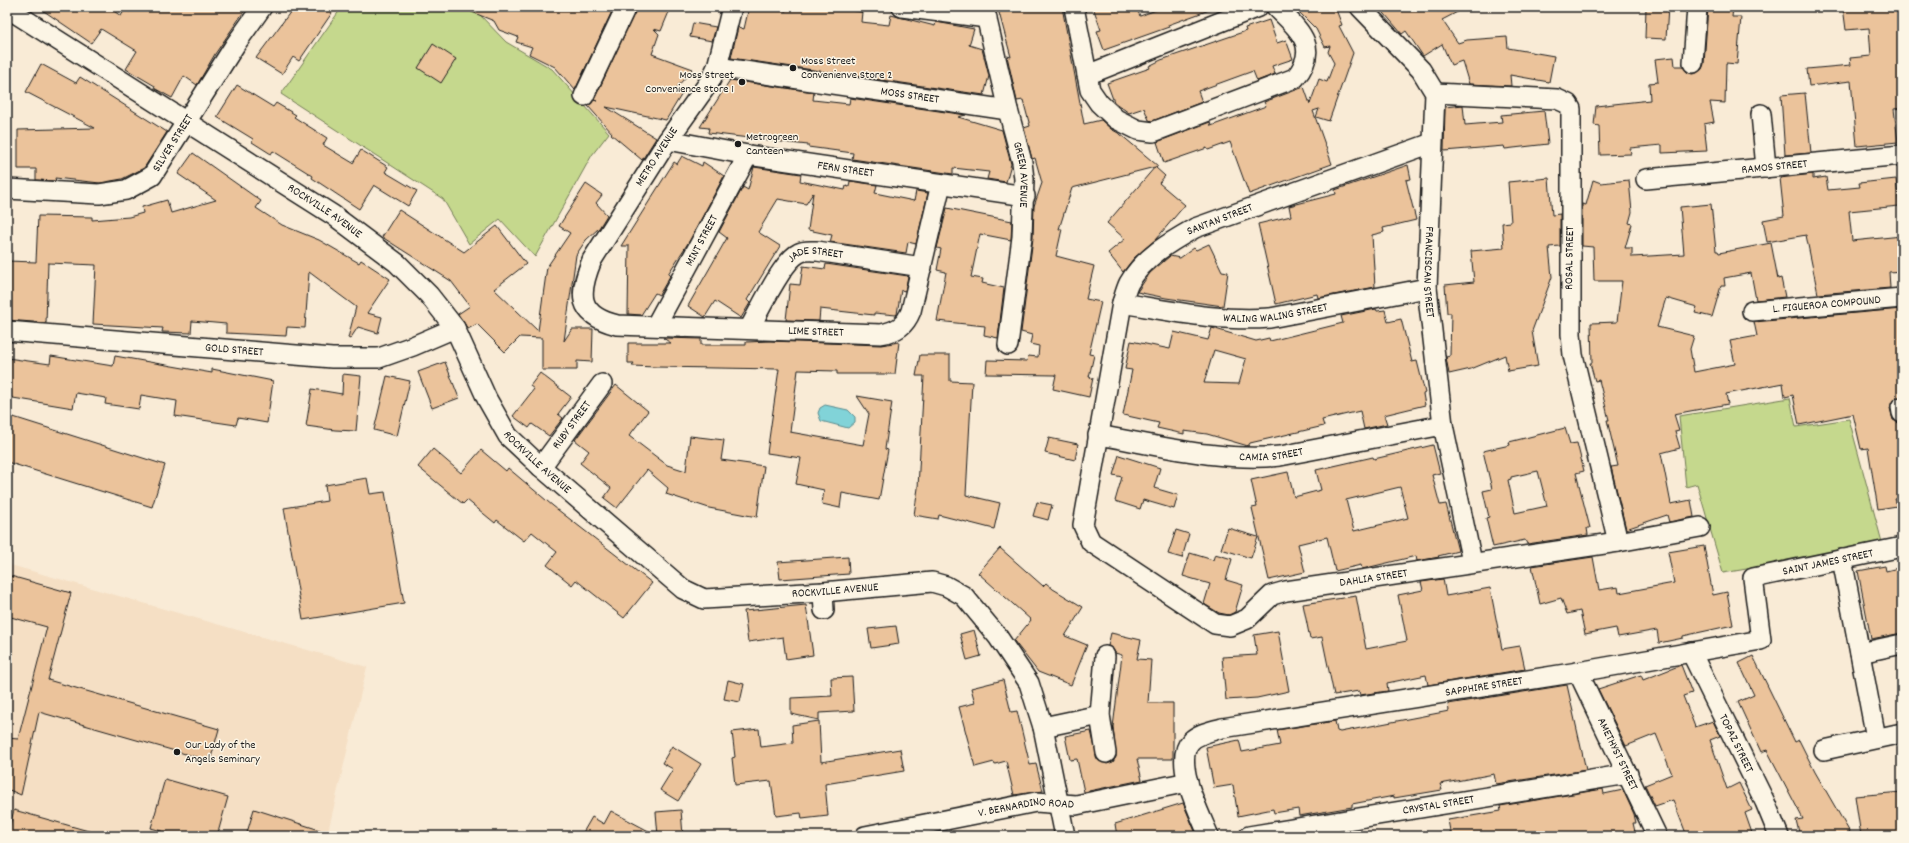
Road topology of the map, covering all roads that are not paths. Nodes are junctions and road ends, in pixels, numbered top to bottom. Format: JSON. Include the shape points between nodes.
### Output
{"nodes":[{"id":1,"x":262,"y":7,"type":"edge"},
{"id":2,"x":626,"y":7,"type":"edge"},
{"id":3,"x":732,"y":7,"type":"edge"},
{"id":4,"x":902,"y":7,"type":"edge"},
{"id":5,"x":1074,"y":7,"type":"edge"},
{"id":6,"x":1258,"y":7,"type":"edge"},
{"id":7,"x":1276,"y":7,"type":"edge"},
{"id":8,"x":1360,"y":7,"type":"edge"},
{"id":9,"x":1697,"y":7,"type":"edge"},
{"id":10,"x":7,"y":8,"type":"edge"},
{"id":11,"x":986,"y":13,"type":"edge"},
{"id":12,"x":1693,"y":63,"type":"dead end"},
{"id":13,"x":717,"y":67,"type":"junction"},
{"id":14,"x":1087,"y":74,"type":"junction"},
{"id":15,"x":1434,"y":93,"type":"junction"},
{"id":16,"x":584,"y":96,"type":"dead end"},
{"id":17,"x":1008,"y":110,"type":"junction"},
{"id":18,"x":1760,"y":114,"type":"dead end"},
{"id":19,"x":187,"y":121,"type":"junction"},
{"id":20,"x":668,"y":140,"type":"junction"},
{"id":21,"x":1432,"y":143,"type":"junction"},
{"id":22,"x":748,"y":155,"type":"junction"},
{"id":23,"x":1902,"y":155,"type":"edge"},
{"id":24,"x":1766,"y":168,"type":"junction"},
{"id":25,"x":1646,"y":179,"type":"dead end"},
{"id":26,"x":941,"y":184,"type":"junction"},
{"id":27,"x":7,"y":189,"type":"edge"},
{"id":28,"x":1024,"y":196,"type":"junction"},
{"id":29,"x":922,"y":267,"type":"junction"},
{"id":30,"x":1428,"y":288,"type":"junction"},
{"id":31,"x":1902,"y":298,"type":"edge"},
{"id":32,"x":1122,"y":303,"type":"junction"},
{"id":33,"x":586,"y":306,"type":"joint"},
{"id":34,"x":1752,"y":312,"type":"dead end"},
{"id":35,"x":656,"y":326,"type":"junction"},
{"id":36,"x":456,"y":328,"type":"junction"},
{"id":37,"x":750,"y":329,"type":"junction"},
{"id":38,"x":7,"y":331,"type":"edge"},
{"id":39,"x":1008,"y":345,"type":"dead end"},
{"id":40,"x":602,"y":384,"type":"dead end"},
{"id":41,"x":1443,"y":425,"type":"junction"},
{"id":42,"x":1098,"y":435,"type":"junction"},
{"id":43,"x":541,"y":467,"type":"junction"},
{"id":44,"x":1700,"y":527,"type":"dead end"},
{"id":45,"x":1086,"y":534,"type":"joint"},
{"id":46,"x":1618,"y":542,"type":"junction"},
{"id":47,"x":1902,"y":547,"type":"edge"},
{"id":48,"x":1842,"y":559,"type":"junction"},
{"id":49,"x":1472,"y":562,"type":"junction"},
{"id":50,"x":1754,"y":578,"type":"joint"},
{"id":51,"x":1902,"y":644,"type":"edge"},
{"id":52,"x":1691,"y":652,"type":"junction"},
{"id":53,"x":1860,"y":653,"type":"junction"},
{"id":54,"x":1104,"y":656,"type":"dead end"},
{"id":55,"x":1578,"y":672,"type":"junction"},
{"id":56,"x":1100,"y":715,"type":"junction"},
{"id":57,"x":1043,"y":727,"type":"junction"},
{"id":58,"x":1902,"y":733,"type":"edge"},
{"id":59,"x":1876,"y":738,"type":"junction"},
{"id":60,"x":1824,"y":750,"type":"dead end"},
{"id":61,"x":1106,"y":754,"type":"dead end"},
{"id":62,"x":1628,"y":774,"type":"junction"},
{"id":63,"x":1188,"y":782,"type":"junction"},
{"id":64,"x":1059,"y":804,"type":"junction"},
{"id":65,"x":864,"y":836,"type":"edge"},
{"id":66,"x":1064,"y":836,"type":"edge"},
{"id":67,"x":1209,"y":836,"type":"edge"},
{"id":68,"x":1249,"y":836,"type":"edge"},
{"id":69,"x":1657,"y":836,"type":"edge"},
{"id":70,"x":1779,"y":836,"type":"edge"}],
"edges":[{"from":1,"to":19,"type":"street","name":"SILVER STREET"},
{"from":2,"to":16,"type":"street"},
{"from":3,"to":13,"type":"street","name":"METRO AVENUE"},
{"from":4,"to":11,"type":"street"},
{"from":5,"to":14,"type":"street"},
{"from":6,"to":14,"type":"street"},
{"from":7,"to":14,"type":"street","via":[[1298,30],[1307,44],[1308,57],[1303,69],[1295,78],[1153,132],[1138,130],[1116,120],[1099,104],[1090,90]]},
{"from":8,"to":15,"type":"street","via":[[1421,70]]},
{"from":9,"to":12,"type":"street"},
{"from":10,"to":19,"type":"street","name":"ROCKVILLE AVENUE"},
{"from":11,"to":17,"type":"street","name":"GREEN AVENUE"},
{"from":13,"to":17,"type":"street","name":"MOSS STREET"},
{"from":13,"to":20,"type":"street","name":"METRO AVENUE"},
{"from":15,"to":21,"type":"street","name":"FRANCISCAN STREET"},
{"from":15,"to":46,"type":"street","name":"ROSAL STREET","via":[[1557,99],[1572,109],[1573,355]]},
{"from":17,"to":28,"type":"street","name":"GREEN AVENUE","via":[[1022,162]]},
{"from":18,"to":24,"type":"street"},
{"from":19,"to":27,"type":"street","name":"SILVER STREET","via":[[152,176],[126,190],[100,194]]},
{"from":19,"to":36,"type":"street","name":"ROCKVILLE AVENUE","via":[[333,215],[397,263],[429,295]]},
{"from":20,"to":22,"type":"street","name":"FERN STREET"},
{"from":20,"to":33,"type":"street","name":"METRO AVENUE","via":[[592,260],[582,291]]},
{"from":21,"to":30,"type":"street","name":"FRANCISCAN STREET"},
{"from":21,"to":32,"type":"street","name":"SANTAN STREET","via":[[1195,228],[1163,246],[1144,264],[1129,283]]},
{"from":22,"to":26,"type":"street","name":"FERN STREET"},
{"from":22,"to":35,"type":"street","name":"MINT STREET"},
{"from":23,"to":24,"type":"street","name":"RAMOS STREET"},
{"from":24,"to":25,"type":"street","name":"RAMOS STREET"},
{"from":26,"to":28,"type":"street","name":"FERN STREET"},
{"from":26,"to":29,"type":"street","name":"LIME STREET"},
{"from":28,"to":39,"type":"street","name":"GREEN AVENUE","via":[[1022,237]]},
{"from":29,"to":37,"type":"street","name":"JADE STREET","via":[[806,250],[786,264]]},
{"from":29,"to":37,"type":"street","name":"LIME STREET","via":[[907,320],[894,331],[881,334]]},
{"from":30,"to":32,"type":"street","name":"WALING WALING STREET","via":[[1249,320],[1227,320]]},
{"from":30,"to":41,"type":"street","name":"FRANCISCAN STREET"},
{"from":31,"to":34,"type":"street","name":"L. FIGUEROA COMPOUND"},
{"from":32,"to":42,"type":"street","name":"SANTAN STREET"},
{"from":33,"to":35,"type":"street","name":"LIME STREET","via":[[592,316],[617,325]]},
{"from":35,"to":37,"type":"street","name":"LIME STREET"},
{"from":36,"to":38,"type":"street","name":"GOLD STREET","via":[[379,358],[332,358]]},
{"from":36,"to":43,"type":"street","name":"ROCKVILLE AVENUE","via":[[486,399],[508,436]]},
{"from":40,"to":43,"type":"street","name":"RUBY STREET"},
{"from":41,"to":42,"type":"street","name":"CAMIA STREET","via":[[1258,458],[1234,457]]},
{"from":41,"to":49,"type":"street","name":"FRANCISCAN STREET"},
{"from":42,"to":45,"type":"street","name":"SANTAN STREET","via":[[1083,525]]},
{"from":43,"to":57,"type":"street","name":"ROCKVILLE AVENUE","via":[[683,589],[704,599],[823,601],[932,582],[946,586],[964,596],[998,637],[1029,683]]},
{"from":44,"to":46,"type":"street","name":"DAHLIA STREET"},
{"from":45,"to":49,"type":"street","name":"DAHLIA STREET","via":[[1091,542],[1215,624],[1230,626],[1247,619],[1272,594]]},
{"from":46,"to":49,"type":"street","name":"DAHLIA STREET"},
{"from":47,"to":48,"type":"street","name":"SAINT JAMES STREET"},
{"from":48,"to":50,"type":"street","name":"SAINT JAMES STREET"},
{"from":48,"to":53,"type":"street"},
{"from":50,"to":52,"type":"street","name":"SAPPHIRE STREET","via":[[1761,640]]},
{"from":51,"to":53,"type":"street"},
{"from":52,"to":55,"type":"street","name":"SAPPHIRE STREET"},
{"from":52,"to":70,"type":"street","name":"TOPAZ STREET","via":[[1765,802]]},
{"from":53,"to":59,"type":"street"},
{"from":54,"to":56,"type":"street"},
{"from":55,"to":62,"type":"street","name":"AMETHYST STREET"},
{"from":55,"to":63,"type":"street","name":"SAPPHIRE STREET","via":[[1203,733],[1191,741],[1185,751],[1184,764]]},
{"from":56,"to":57,"type":"street"},
{"from":56,"to":61,"type":"street"},
{"from":57,"to":64,"type":"street","name":"ROCKVILLE AVENUE"},
{"from":58,"to":59,"type":"street"},
{"from":59,"to":60,"type":"street"},
{"from":62,"to":68,"type":"street","name":"CRYSTAL STREET"},
{"from":62,"to":69,"type":"street","name":"AMETHYST STREET"},
{"from":63,"to":64,"type":"street","name":"V. BERNARDINO ROAD","via":[[1076,805]]},
{"from":63,"to":67,"type":"street"},
{"from":64,"to":65,"type":"street","name":"V. BERNARDINO ROAD","via":[[1036,802]]},
{"from":64,"to":66,"type":"street","name":"ROCKVILLE AVENUE"}]}
